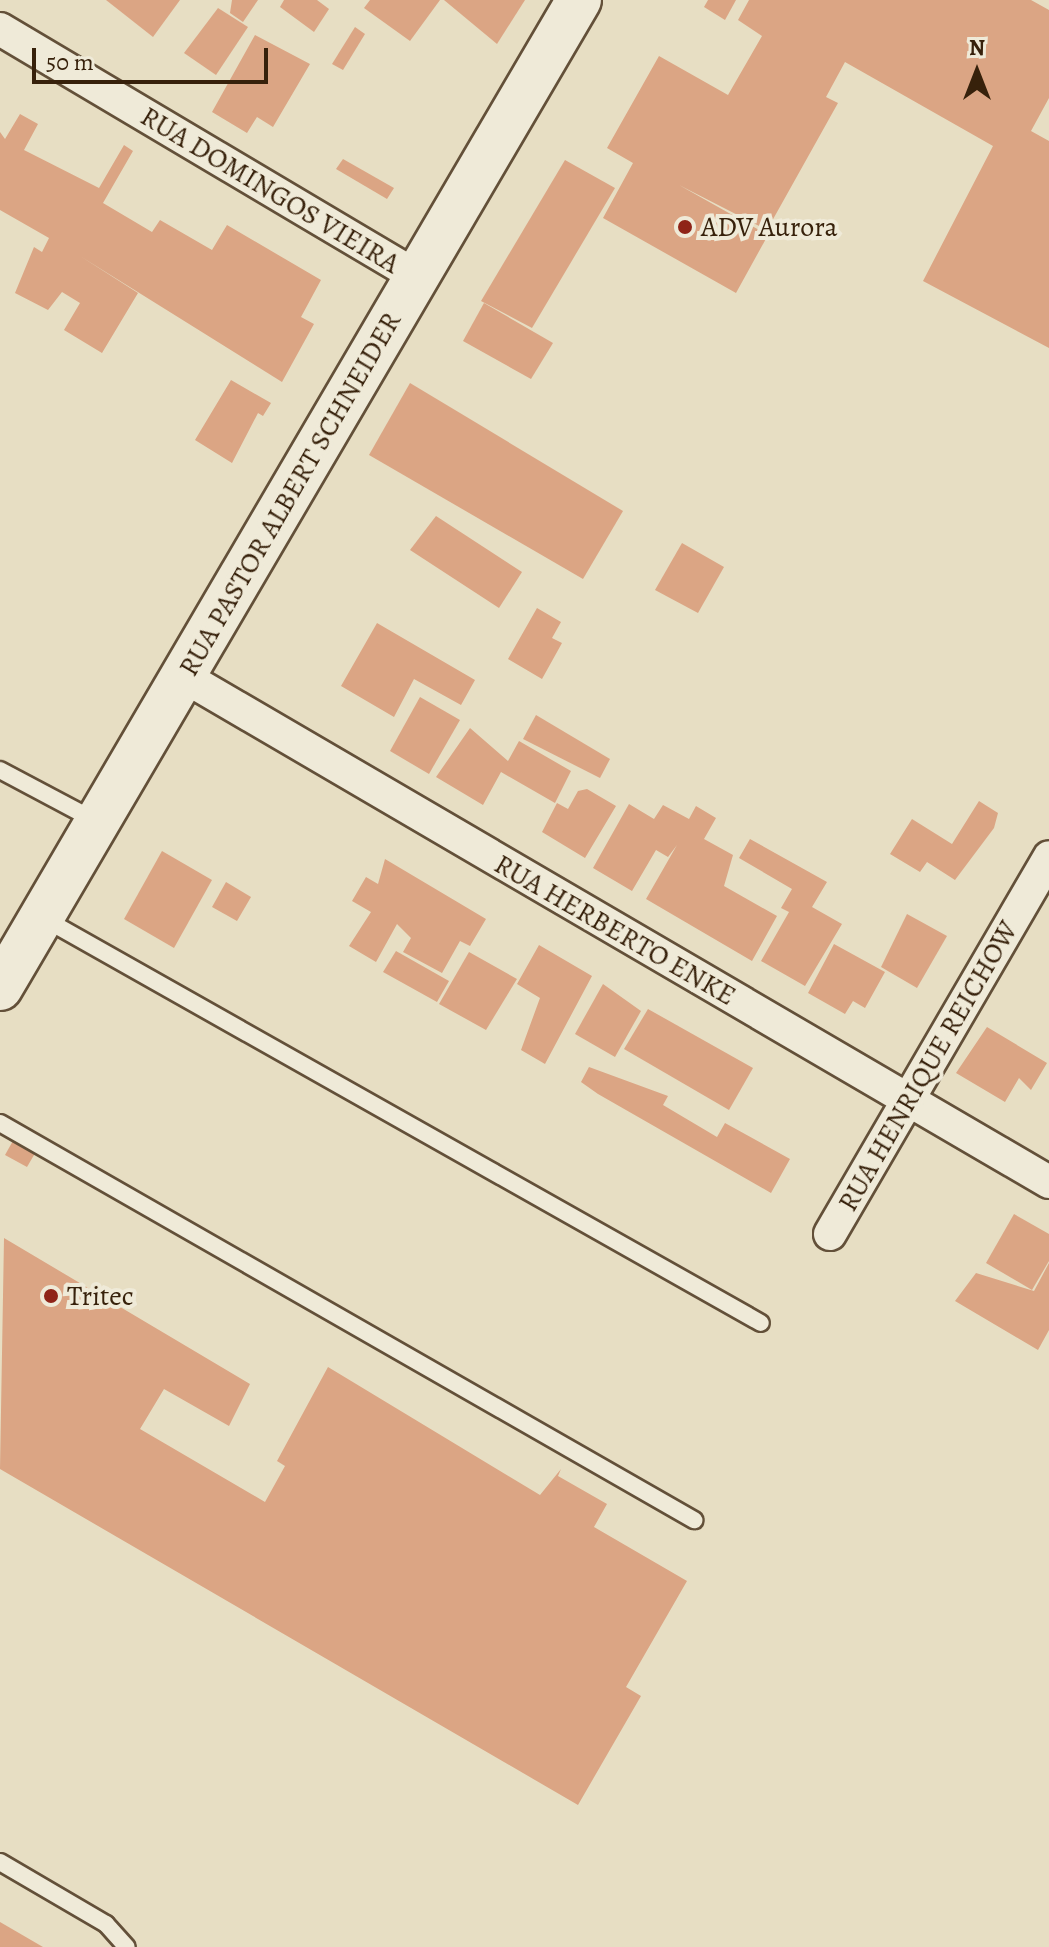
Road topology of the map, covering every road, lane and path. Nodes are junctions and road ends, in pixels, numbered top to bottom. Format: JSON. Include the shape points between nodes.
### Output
{"nodes":[{"id":1,"x":579,"y":0,"type":"edge"},
{"id":2,"x":0,"y":29,"type":"edge"},
{"id":3,"x":417,"y":277,"type":"junction"},
{"id":4,"x":183,"y":676,"type":"junction"},
{"id":5,"x":0,"y":770,"type":"edge"},
{"id":6,"x":97,"y":822,"type":"junction"},
{"id":7,"x":1049,"y":857,"type":"edge"},
{"id":8,"x":41,"y":918,"type":"junction"},
{"id":9,"x":0,"y":988,"type":"edge"},
{"id":10,"x":909,"y":1102,"type":"junction"},
{"id":11,"x":0,"y":1123,"type":"edge"},
{"id":12,"x":1049,"y":1182,"type":"edge"},
{"id":13,"x":830,"y":1234,"type":"dead end"},
{"id":14,"x":761,"y":1323,"type":"dead end"},
{"id":15,"x":694,"y":1520,"type":"dead end"},
{"id":16,"x":0,"y":1862,"type":"edge"},
{"id":17,"x":127,"y":1947,"type":"edge"}],
"edges":[{"from":1,"to":3,"type":"main road","name":"RUA PASTOR ALBERT SCHNEIDER"},
{"from":2,"to":3,"type":"street","name":"RUA DOMINGOS VIEIRA"},
{"from":3,"to":4,"type":"main road","name":"RUA PASTOR ALBERT SCHNEIDER"},
{"from":4,"to":6,"type":"main road","name":"RUA PASTOR ALBERT SCHNEIDER"},
{"from":4,"to":10,"type":"street","name":"RUA HERBERTO ENKE"},
{"from":5,"to":6,"type":"lane"},
{"from":6,"to":8,"type":"main road","name":"RUA PASTOR ALBERT SCHNEIDER"},
{"from":7,"to":10,"type":"street","name":"RUA HENRIQUE REICHOW"},
{"from":8,"to":9,"type":"main road","name":"RUA PASTOR ALBERT SCHNEIDER"},
{"from":8,"to":14,"type":"lane"},
{"from":10,"to":12,"type":"street","name":"RUA HERBERTO ENKE"},
{"from":10,"to":13,"type":"street","name":"RUA HENRIQUE REICHOW"},
{"from":11,"to":15,"type":"lane"},
{"from":16,"to":17,"type":"lane","via":[[106,1924]]}]}
